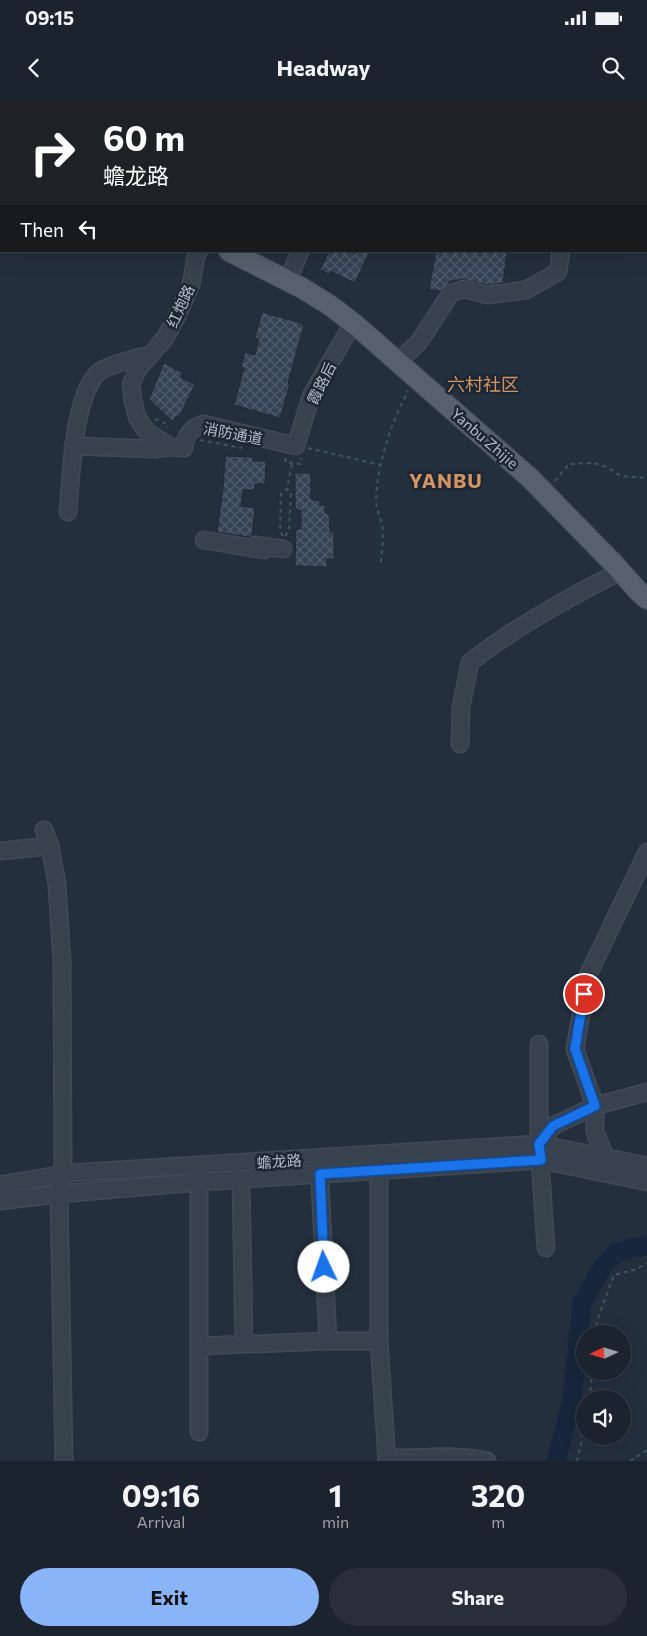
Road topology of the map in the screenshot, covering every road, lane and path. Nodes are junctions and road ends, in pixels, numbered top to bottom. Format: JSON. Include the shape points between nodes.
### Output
{"nodes":[{"id":1,"x":198,"y":252,"type":"edge"},
{"id":2,"x":231,"y":252,"type":"edge"},
{"id":3,"x":300,"y":252,"type":"edge"},
{"id":4,"x":561,"y":252,"type":"edge"},
{"id":5,"x":288,"y":281,"type":"junction"},
{"id":6,"x":353,"y":323,"type":"junction"},
{"id":7,"x":149,"y":355,"type":"junction"},
{"id":8,"x":398,"y":362,"type":"junction"},
{"id":9,"x":418,"y":379,"type":"junction"},
{"id":10,"x":153,"y":418,"type":"dead end"},
{"id":11,"x":168,"y":424,"type":"dead end"},
{"id":12,"x":208,"y":442,"type":"dead end"},
{"id":13,"x":184,"y":445,"type":"junction"},
{"id":14,"x":74,"y":446,"type":"junction"},
{"id":15,"x":295,"y":452,"type":"junction"},
{"id":16,"x":292,"y":463,"type":"junction"},
{"id":17,"x":382,"y":465,"type":"junction"},
{"id":18,"x":647,"y":478,"type":"edge"},
{"id":19,"x":287,"y":489,"type":"junction"},
{"id":20,"x":546,"y":493,"type":"junction"},
{"id":21,"x":68,"y":512,"type":"dead end"},
{"id":22,"x":204,"y":540,"type":"dead end"},
{"id":23,"x":240,"y":545,"type":"junction"},
{"id":24,"x":283,"y":549,"type":"dead end"},
{"id":25,"x":264,"y":550,"type":"dead end"},
{"id":26,"x":381,"y":562,"type":"dead end"},
{"id":27,"x":621,"y":571,"type":"junction"},
{"id":28,"x":647,"y":599,"type":"edge"},
{"id":29,"x":460,"y":744,"type":"dead end"},
{"id":30,"x":44,"y":830,"type":"dead end"},
{"id":31,"x":50,"y":846,"type":"junction"},
{"id":32,"x":0,"y":851,"type":"edge"},
{"id":33,"x":647,"y":852,"type":"edge"},
{"id":34,"x":539,"y":1044,"type":"dead end"},
{"id":35,"x":647,"y":1092,"type":"edge"},
{"id":36,"x":595,"y":1106,"type":"junction"},
{"id":37,"x":540,"y":1152,"type":"junction"},
{"id":38,"x":379,"y":1162,"type":"junction"},
{"id":39,"x":319,"y":1166,"type":"junction"},
{"id":40,"x":647,"y":1166,"type":"edge"},
{"id":41,"x":605,"y":1167,"type":"junction"},
{"id":42,"x":62,"y":1174,"type":"junction"},
{"id":43,"x":200,"y":1174,"type":"junction"},
{"id":44,"x":241,"y":1180,"type":"junction"},
{"id":45,"x":647,"y":1182,"type":"edge"},
{"id":46,"x":0,"y":1185,"type":"edge"},
{"id":47,"x":59,"y":1194,"type":"junction"},
{"id":48,"x":0,"y":1201,"type":"edge"},
{"id":49,"x":546,"y":1248,"type":"dead end"},
{"id":50,"x":647,"y":1263,"type":"edge"},
{"id":51,"x":597,"y":1325,"type":"edge"},
{"id":52,"x":328,"y":1341,"type":"junction"},
{"id":53,"x":379,"y":1341,"type":"junction"},
{"id":54,"x":244,"y":1343,"type":"junction"},
{"id":55,"x":200,"y":1346,"type":"junction"},
{"id":56,"x":199,"y":1432,"type":"dead end"},
{"id":57,"x":581,"y":1445,"type":"edge"},
{"id":58,"x":647,"y":1450,"type":"edge"},
{"id":59,"x":387,"y":1459,"type":"edge"},
{"id":60,"x":64,"y":1461,"type":"edge"},
{"id":61,"x":487,"y":1461,"type":"edge"},
{"id":62,"x":577,"y":1461,"type":"edge"},
{"id":63,"x":630,"y":1461,"type":"edge"}],
"edges":[{"from":1,"to":7,"type":"street","name":"红炮路","via":[[191,285],[180,310],[165,338]]},
{"from":2,"to":5,"type":"main road","name":"Yanbu Zhijie"},
{"from":3,"to":5,"type":"street"},
{"from":4,"to":8,"type":"street","via":[[558,272],[526,290],[488,295],[464,289],[451,293],[419,342]]},
{"from":5,"to":6,"type":"main road","name":"Yanbu Zhijie","via":[[332,306]]},
{"from":6,"to":8,"type":"main road","name":"Yanbu Zhijie"},
{"from":6,"to":15,"type":"street","name":"霞路后","via":[[311,396]]},
{"from":7,"to":13,"type":"street","name":"红炮路","via":[[131,384],[137,417],[146,431]]},
{"from":7,"to":14,"type":"street","via":[[100,371],[93,378],[83,400]]},
{"from":8,"to":9,"type":"main road","name":"Yanbu Zhijie"},
{"from":9,"to":17,"type":"path","via":[[401,405]]},
{"from":9,"to":20,"type":"main road","name":"Yanbu Zhijie"},
{"from":10,"to":11,"type":"path"},
{"from":12,"to":13,"type":"path"},
{"from":13,"to":14,"type":"street","via":[[155,449]]},
{"from":13,"to":15,"type":"street","name":"消防通道","via":[[187,435],[203,424]]},
{"from":14,"to":21,"type":"street"},
{"from":15,"to":16,"type":"path","via":[[300,464]]},
{"from":15,"to":16,"type":"path","via":[[285,462]]},
{"from":15,"to":17,"type":"path"},
{"from":16,"to":19,"type":"path"},
{"from":17,"to":26,"type":"path","via":[[376,503],[382,526]]},
{"from":18,"to":20,"type":"path","via":[[621,476],[594,463],[569,464]]},
{"from":19,"to":19,"type":"path","via":[[291,493],[289,531],[283,538],[280,530],[281,493]]},
{"from":20,"to":27,"type":"main road","name":"Yanbu Zhijie"},
{"from":22,"to":23,"type":"street"},
{"from":23,"to":24,"type":"street"},
{"from":23,"to":25,"type":"street"},
{"from":27,"to":28,"type":"main road","name":"Yanbu Zhijie"},
{"from":27,"to":29,"type":"street","via":[[584,589],[470,662],[461,707]]},
{"from":30,"to":31,"type":"street"},
{"from":31,"to":32,"type":"street"},
{"from":31,"to":42,"type":"street","via":[[57,884],[62,962]]},
{"from":33,"to":36,"type":"street","via":[[588,975],[575,1049]]},
{"from":34,"to":37,"type":"street"},
{"from":35,"to":36,"type":"street"},
{"from":36,"to":37,"type":"street","via":[[553,1126]]},
{"from":36,"to":41,"type":"street","via":[[595,1132]]},
{"from":37,"to":38,"type":"street","name":"蟾龙路"},
{"from":37,"to":41,"type":"street","name":"蟾龙路"},
{"from":37,"to":49,"type":"street"},
{"from":38,"to":39,"type":"street","name":"蟾龙路"},
{"from":38,"to":53,"type":"street"},
{"from":39,"to":43,"type":"street","name":"蟾龙路"},
{"from":39,"to":44,"type":"street","name":"蟾龙路"},
{"from":39,"to":52,"type":"street"},
{"from":40,"to":41,"type":"street","name":"蟾龙路"},
{"from":41,"to":45,"type":"street","name":"蟾龙路"},
{"from":42,"to":43,"type":"street","name":"蟾龙路"},
{"from":42,"to":46,"type":"street","name":"蟾龙路"},
{"from":42,"to":47,"type":"street"},
{"from":43,"to":44,"type":"street","name":"蟾龙路"},
{"from":43,"to":47,"type":"street","name":"蟾龙路"},
{"from":43,"to":55,"type":"street"},
{"from":44,"to":54,"type":"street"},
{"from":47,"to":48,"type":"street","name":"蟾龙路"},
{"from":47,"to":60,"type":"street"},
{"from":50,"to":51,"type":"path","via":[[614,1275]]},
{"from":52,"to":53,"type":"street"},
{"from":52,"to":54,"type":"street"},
{"from":53,"to":59,"type":"street"},
{"from":54,"to":55,"type":"street"},
{"from":55,"to":56,"type":"street"},
{"from":57,"to":62,"type":"path"},
{"from":58,"to":63,"type":"path"},
{"from":59,"to":61,"type":"street","via":[[430,1456]]}]}
